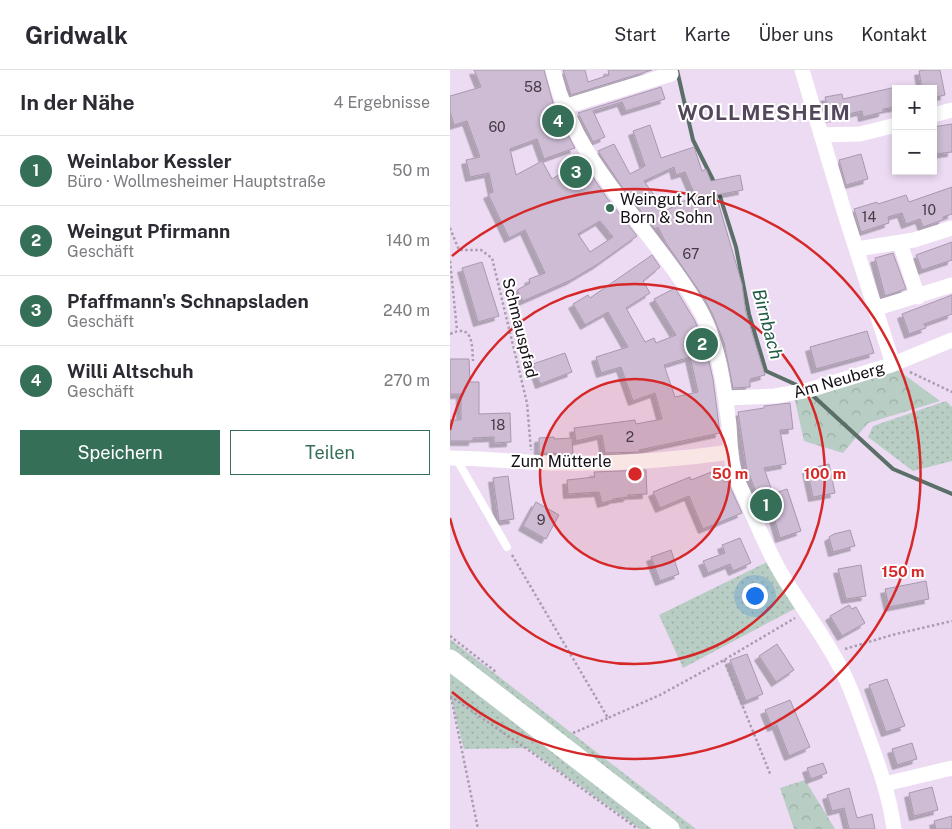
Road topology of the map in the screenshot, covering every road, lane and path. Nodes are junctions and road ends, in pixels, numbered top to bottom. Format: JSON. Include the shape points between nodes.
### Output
{"nodes":[{"id":1,"x":553,"y":70,"type":"edge"},
{"id":2,"x":802,"y":70,"type":"edge"},
{"id":3,"x":674,"y":72,"type":"edge"},
{"id":4,"x":564,"y":107,"type":"junction"},
{"id":5,"x":952,"y":110,"type":"edge"},
{"id":6,"x":937,"y":114,"type":"edge"},
{"id":7,"x":892,"y":126,"type":"edge"},
{"id":8,"x":821,"y":135,"type":"junction"},
{"id":9,"x":450,"y":228,"type":"edge"},
{"id":10,"x":952,"y":228,"type":"edge"},
{"id":11,"x":900,"y":243,"type":"junction"},
{"id":12,"x":857,"y":249,"type":"junction"},
{"id":13,"x":450,"y":261,"type":"edge"},
{"id":14,"x":952,"y":285,"type":"edge"},
{"id":15,"x":918,"y":297,"type":"junction"},
{"id":16,"x":877,"y":308,"type":"junction"},
{"id":17,"x":457,"y":330,"type":"junction"},
{"id":18,"x":450,"y":334,"type":"edge"},
{"id":19,"x":952,"y":340,"type":"edge"},
{"id":20,"x":473,"y":361,"type":"dead end"},
{"id":21,"x":893,"y":364,"type":"junction"},
{"id":22,"x":952,"y":392,"type":"edge"},
{"id":23,"x":726,"y":398,"type":"junction"},
{"id":24,"x":731,"y":452,"type":"junction"},
{"id":25,"x":453,"y":458,"type":"edge"},
{"id":26,"x":532,"y":462,"type":"junction"},
{"id":27,"x":507,"y":547,"type":"joint"},
{"id":28,"x":806,"y":611,"type":"junction"},
{"id":29,"x":952,"y":621,"type":"edge"},
{"id":30,"x":450,"y":636,"type":"edge"},
{"id":31,"x":832,"y":652,"type":"junction"},
{"id":32,"x":450,"y":660,"type":"edge"},
{"id":33,"x":724,"y":660,"type":"junction"},
{"id":34,"x":498,"y":674,"type":"dead end"},
{"id":35,"x":450,"y":696,"type":"edge"},
{"id":36,"x":608,"y":718,"type":"junction"},
{"id":37,"x":573,"y":733,"type":"dead end"},
{"id":38,"x":952,"y":768,"type":"edge"},
{"id":39,"x":771,"y":776,"type":"dead end"},
{"id":40,"x":885,"y":784,"type":"junction"},
{"id":41,"x":478,"y":829,"type":"edge"},
{"id":42,"x":638,"y":829,"type":"edge"},
{"id":43,"x":669,"y":829,"type":"edge"},
{"id":44,"x":894,"y":829,"type":"edge"}],
"edges":[{"from":1,"to":4,"type":"street"},
{"from":2,"to":8,"type":"street","name":"Am Neuberg"},
{"from":3,"to":4,"type":"street"},
{"from":4,"to":23,"type":"street","via":[[592,162],[697,304],[709,330]]},
{"from":5,"to":6,"type":"street"},
{"from":7,"to":8,"type":"street","via":[[860,134]]},
{"from":8,"to":12,"type":"street","name":"Am Neuberg"},
{"from":9,"to":26,"type":"path","name":"Schmauspfad","via":[[459,250],[481,250],[492,258],[527,403]]},
{"from":10,"to":11,"type":"street"},
{"from":11,"to":12,"type":"street"},
{"from":11,"to":15,"type":"street"},
{"from":12,"to":16,"type":"street","name":"Am Neuberg"},
{"from":13,"to":17,"type":"path"},
{"from":14,"to":15,"type":"street"},
{"from":15,"to":16,"type":"street"},
{"from":16,"to":21,"type":"street","name":"Am Neuberg"},
{"from":17,"to":18,"type":"path"},
{"from":17,"to":20,"type":"path","via":[[469,335]]},
{"from":19,"to":21,"type":"street","name":"Am Neuberg"},
{"from":21,"to":22,"type":"path"},
{"from":21,"to":23,"type":"street","name":"Am Neuberg","via":[[809,390],[784,395]]},
{"from":23,"to":24,"type":"street"},
{"from":24,"to":26,"type":"street","name":"Zum Mütterle","via":[[632,461]]},
{"from":24,"to":28,"type":"street","via":[[738,482],[764,540]]},
{"from":25,"to":26,"type":"street","name":"Zum Mütterle"},
{"from":25,"to":27,"type":"lane"},
{"from":27,"to":36,"type":"path"},
{"from":28,"to":31,"type":"street"},
{"from":28,"to":33,"type":"path"},
{"from":29,"to":31,"type":"path"},
{"from":30,"to":34,"type":"path"},
{"from":31,"to":40,"type":"street","via":[[847,681]]},
{"from":32,"to":43,"type":"main road"},
{"from":33,"to":36,"type":"path","via":[[660,695]]},
{"from":33,"to":39,"type":"path"},
{"from":35,"to":41,"type":"path"},
{"from":35,"to":42,"type":"path"},
{"from":36,"to":37,"type":"path"},
{"from":38,"to":40,"type":"street"},
{"from":40,"to":44,"type":"street"}]}
